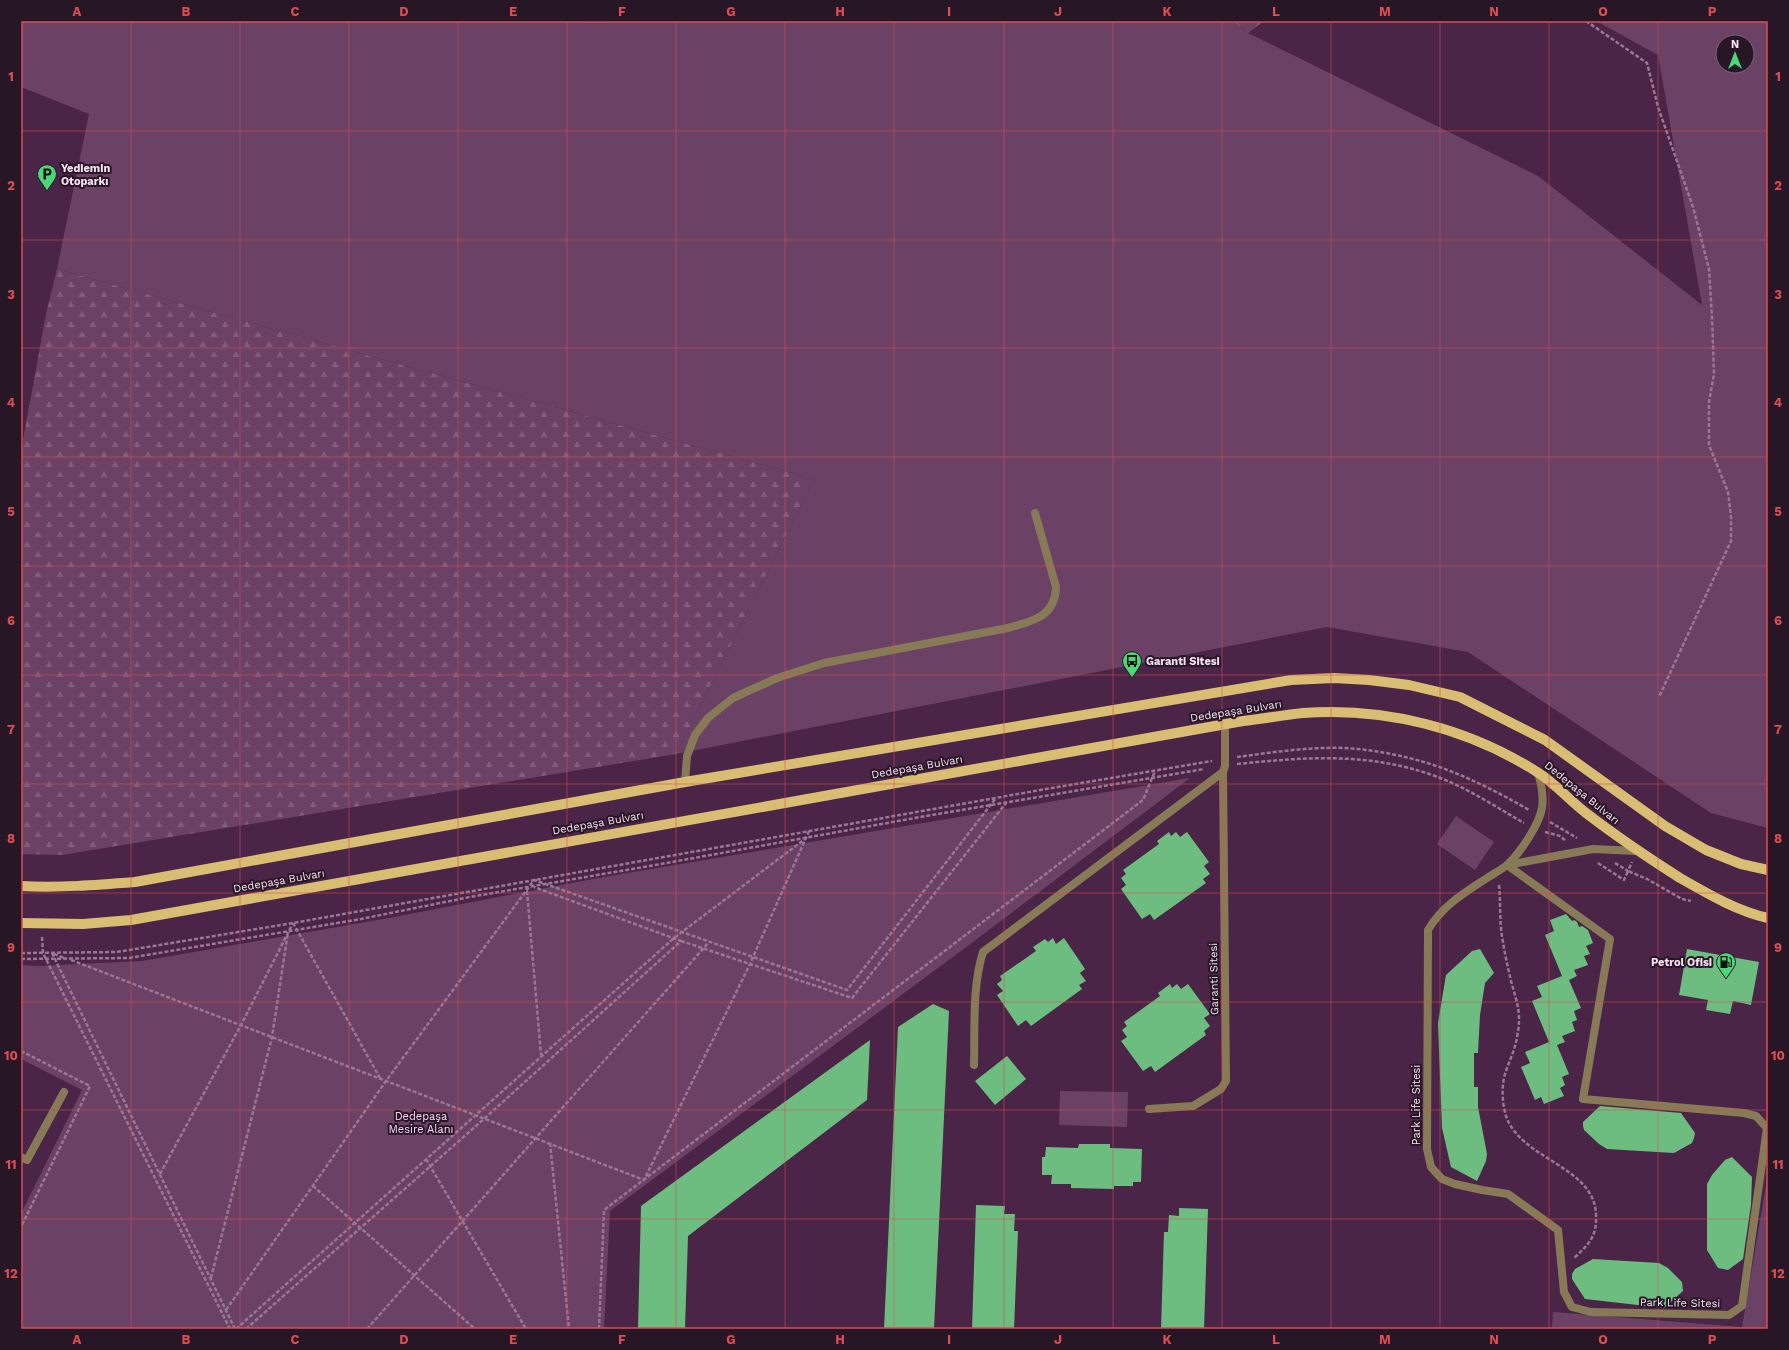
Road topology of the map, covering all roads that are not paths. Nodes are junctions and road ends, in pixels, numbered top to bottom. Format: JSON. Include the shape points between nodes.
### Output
{"nodes":[{"id":1,"x":1035,"y":514,"type":"dead end"},
{"id":2,"x":1225,"y":725,"type":"junction"},
{"id":3,"x":1225,"y":766,"type":"junction"},
{"id":4,"x":1538,"y":772,"type":"junction"},
{"id":5,"x":685,"y":782,"type":"junction"},
{"id":6,"x":1637,"y":851,"type":"junction"},
{"id":7,"x":1507,"y":865,"type":"junction"},
{"id":8,"x":1768,"y":870,"type":"edge"},
{"id":9,"x":21,"y":886,"type":"edge"},
{"id":10,"x":1768,"y":918,"type":"edge"},
{"id":11,"x":21,"y":923,"type":"edge"},
{"id":12,"x":974,"y":1065,"type":"dead end"},
{"id":13,"x":64,"y":1092,"type":"dead end"},
{"id":14,"x":1149,"y":1108,"type":"dead end"},
{"id":15,"x":21,"y":1157,"type":"edge"}],
"edges":[{"from":1,"to":5,"type":"lane","via":[[1056,587],[1052,606],[1042,616],[1032,622],[1008,628],[824,663],[777,678],[733,698],[708,718],[694,735],[687,756]]},
{"from":2,"to":3,"type":"lane"},
{"from":2,"to":4,"type":"main road","name":"Dedepaşa Bulvarı","via":[[1303,713],[1360,713],[1421,722],[1477,740]]},
{"from":2,"to":11,"type":"main road","name":"Dedepaşa Bulvarı","via":[[131,920],[83,924]]},
{"from":3,"to":12,"type":"lane","via":[[983,952],[976,989]]},
{"from":3,"to":14,"type":"lane","name":"Garanti Sitesi","via":[[1226,1082],[1193,1106]]},
{"from":4,"to":6,"type":"main road","name":"Dedepaşa Bulvarı","via":[[1584,812]]},
{"from":4,"to":7,"type":"lane","via":[[1543,793],[1542,809],[1534,828]]},
{"from":5,"to":8,"type":"main road","name":"Dedepaşa Bulvarı","via":[[1291,680],[1369,680],[1409,685],[1460,698],[1473,704],[1544,740],[1665,826],[1706,850],[1742,864]]},
{"from":5,"to":9,"type":"main road","name":"Dedepaşa Bulvarı","via":[[135,882],[83,886]]},
{"from":6,"to":7,"type":"lane","via":[[1593,849]]},
{"from":6,"to":10,"type":"main road","name":"Dedepaşa Bulvarı","via":[[1704,892],[1733,906]]},
{"from":7,"to":7,"type":"lane","name":"Park Life Sitesi","via":[[1610,939],[1583,1098],[1744,1113],[1756,1116],[1767,1128],[1742,1306],[1729,1315],[1591,1312],[1572,1307],[1564,1292],[1558,1230],[1508,1194],[1475,1189],[1442,1179],[1431,1166],[1427,1149],[1428,930],[1434,919],[1456,898]]},
{"from":13,"to":15,"type":"lane","via":[[27,1160]]}]}
